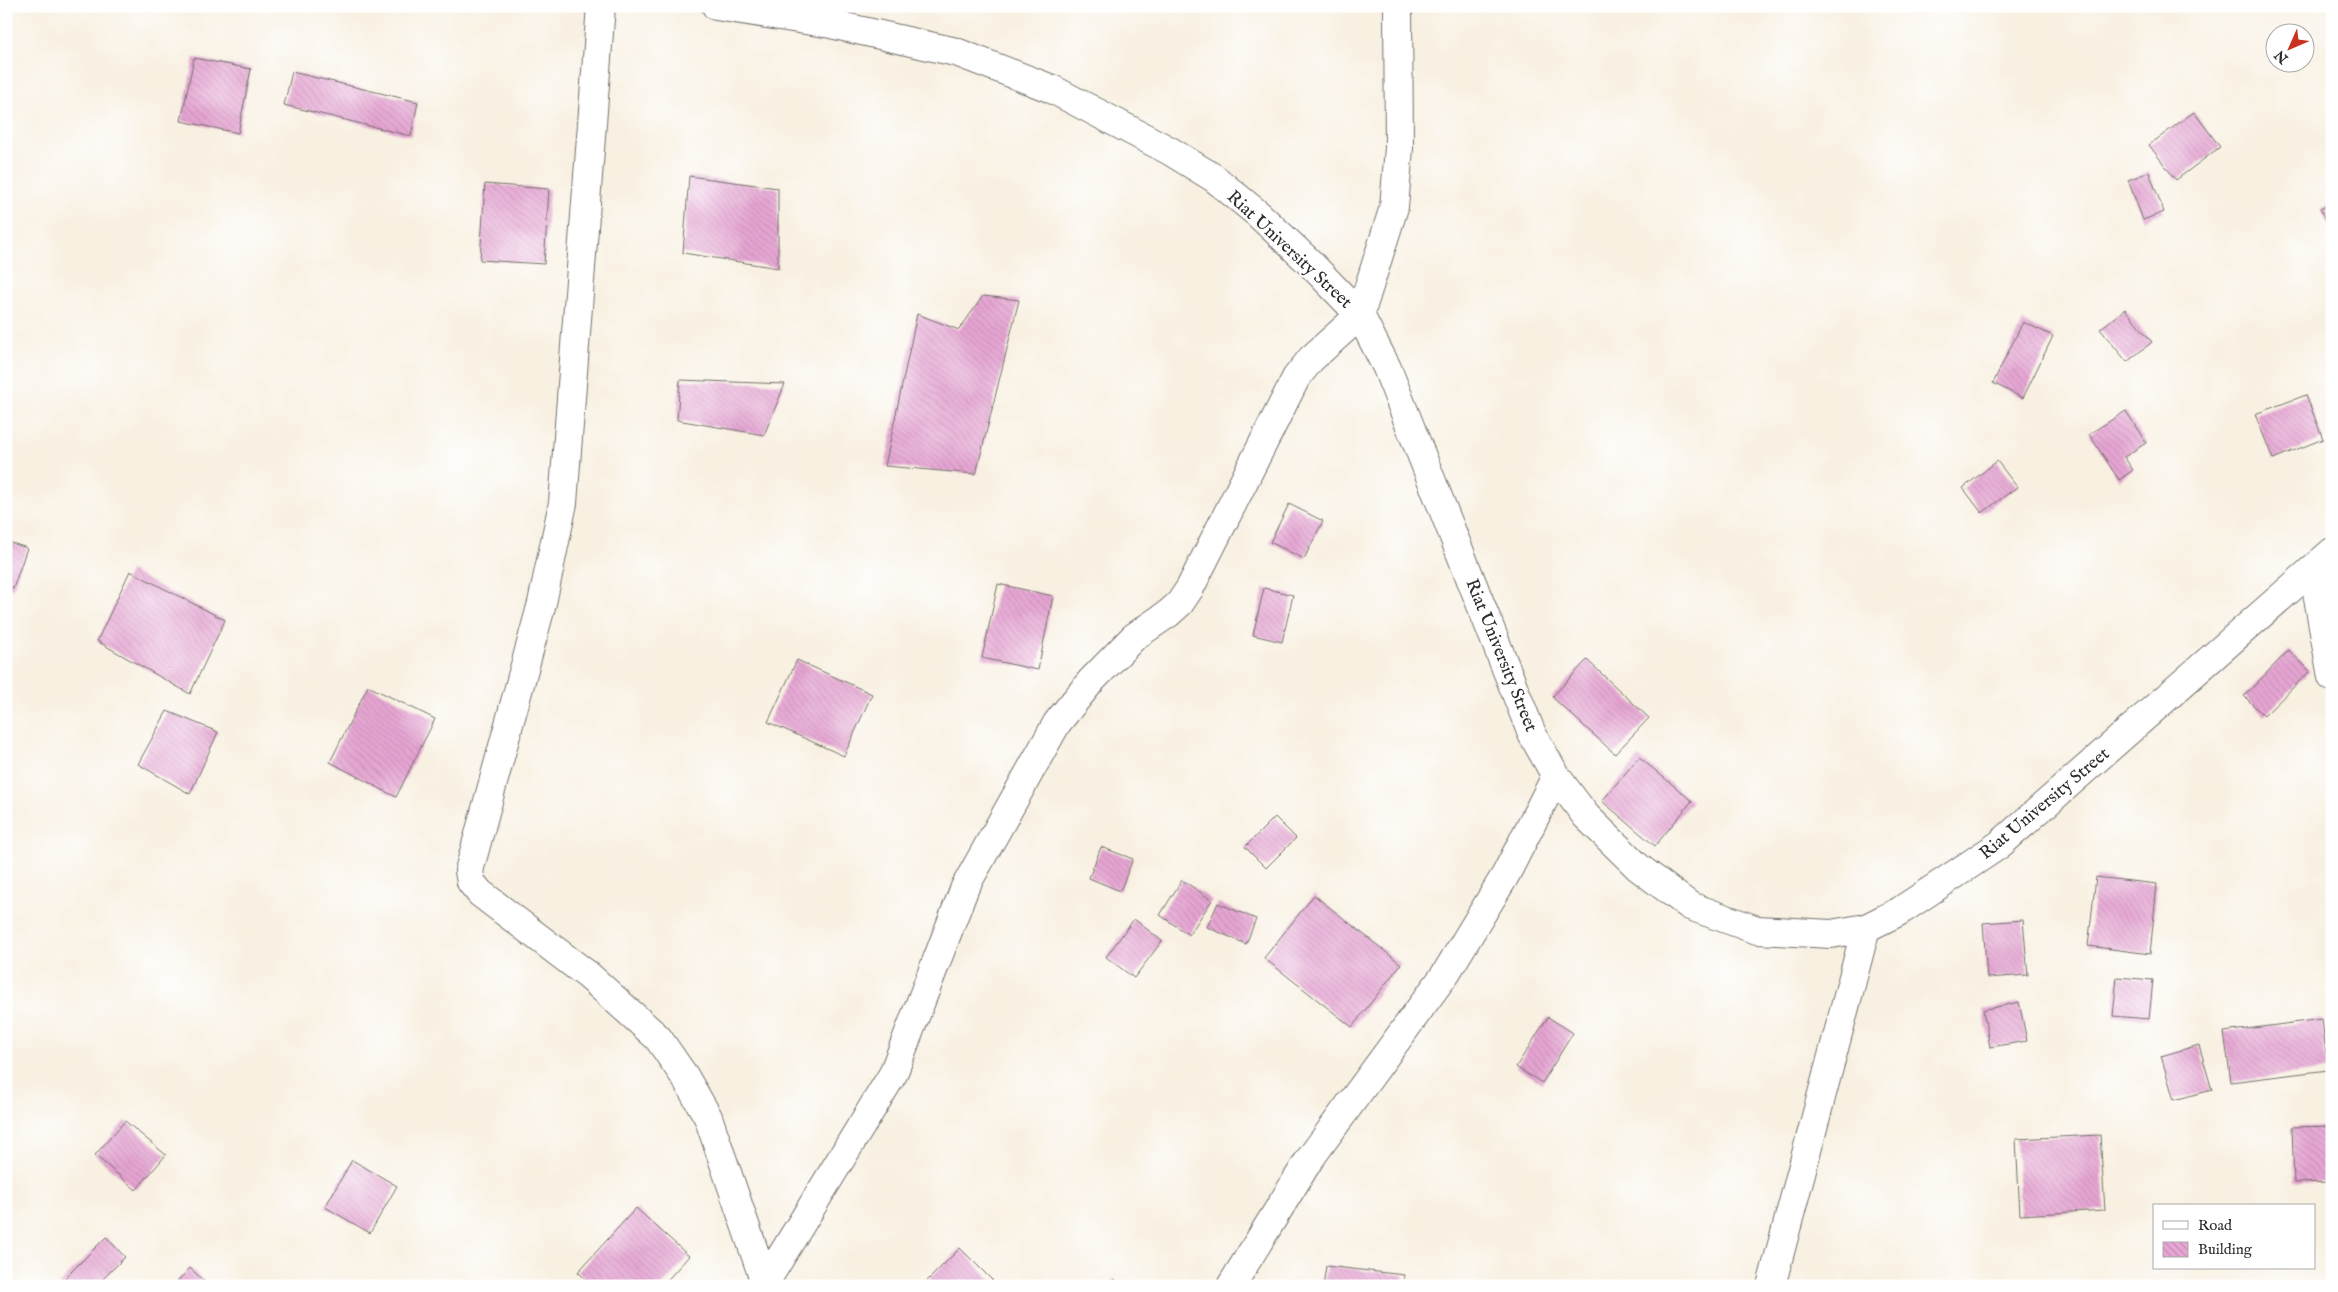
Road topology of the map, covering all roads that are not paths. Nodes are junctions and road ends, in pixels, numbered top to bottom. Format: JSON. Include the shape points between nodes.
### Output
{"nodes":[{"id":1,"x":601,"y":6,"type":"edge"},
{"id":2,"x":716,"y":6,"type":"edge"},
{"id":3,"x":1398,"y":6,"type":"edge"},
{"id":4,"x":1360,"y":315,"type":"junction"},
{"id":5,"x":2322,"y":560,"type":"edge"},
{"id":6,"x":2332,"y":677,"type":"edge"},
{"id":7,"x":1556,"y":776,"type":"junction"},
{"id":8,"x":1866,"y":928,"type":"junction"},
{"id":9,"x":764,"y":1284,"type":"edge"},
{"id":10,"x":1231,"y":1286,"type":"edge"},
{"id":11,"x":1771,"y":1286,"type":"edge"}],
"edges":[{"from":1,"to":9,"type":"street","via":[[563,503],[542,603],[469,871],[480,893],[588,976],[658,1038],[708,1117]]},
{"from":2,"to":4,"type":"street","name":"Riat University Street","via":[[831,24],[956,52],[1052,89],[1214,178],[1258,214]]},
{"from":3,"to":4,"type":"street","via":[[1399,148],[1394,207]]},
{"from":4,"to":7,"type":"street","name":"Riat University Street","via":[[1387,368],[1532,734]]},
{"from":4,"to":9,"type":"street","via":[[1310,359],[1296,378],[1180,603],[1134,637],[1057,722],[965,887],[893,1074]]},
{"from":5,"to":6,"type":"street"},
{"from":5,"to":8,"type":"street","name":"Riat University Street","via":[[1999,845],[1900,911]]},
{"from":7,"to":8,"type":"street","name":"Riat University Street","via":[[1586,816],[1638,867],[1690,906],[1757,930],[1831,934]]},
{"from":7,"to":10,"type":"street","via":[[1506,874],[1446,973],[1309,1160]]},
{"from":8,"to":11,"type":"street"}]}
